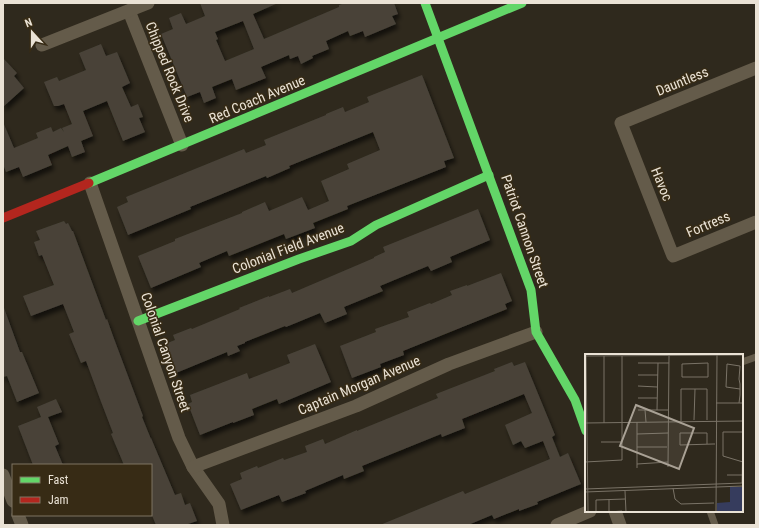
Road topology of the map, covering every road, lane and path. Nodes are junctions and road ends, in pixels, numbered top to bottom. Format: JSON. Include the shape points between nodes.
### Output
{"nodes":[{"id":1,"x":148,"y":3,"type":"edge"},
{"id":2,"x":425,"y":3,"type":"edge"},
{"id":3,"x":522,"y":3,"type":"edge"},
{"id":4,"x":129,"y":11,"type":"junction"},
{"id":5,"x":438,"y":38,"type":"junction"},
{"id":6,"x":42,"y":45,"type":"dead end"},
{"id":7,"x":756,"y":68,"type":"edge"},
{"id":8,"x":620,"y":123,"type":"joint"},
{"id":9,"x":182,"y":145,"type":"junction"},
{"id":10,"x":489,"y":175,"type":"junction"},
{"id":11,"x":90,"y":183,"type":"junction"},
{"id":12,"x":3,"y":218,"type":"edge"},
{"id":13,"x":756,"y":222,"type":"edge"},
{"id":14,"x":673,"y":256,"type":"joint"},
{"id":15,"x":138,"y":321,"type":"junction"},
{"id":16,"x":536,"y":332,"type":"junction"},
{"id":17,"x":756,"y":357,"type":"edge"},
{"id":18,"x":743,"y":362,"type":"edge"},
{"id":19,"x":585,"y":428,"type":"edge"},
{"id":20,"x":193,"y":467,"type":"junction"},
{"id":21,"x":3,"y":476,"type":"edge"},
{"id":22,"x":12,"y":498,"type":"edge"},
{"id":23,"x":588,"y":512,"type":"edge"},
{"id":24,"x":615,"y":512,"type":"edge"},
{"id":25,"x":710,"y":512,"type":"edge"},
{"id":26,"x":223,"y":525,"type":"edge"},
{"id":27,"x":558,"y":525,"type":"edge"},
{"id":28,"x":620,"y":525,"type":"edge"},
{"id":29,"x":715,"y":525,"type":"edge"}],
"edges":[{"from":1,"to":4,"type":"street"},
{"from":2,"to":5,"type":"street","name":"Patriot Cannon Street"},
{"from":3,"to":5,"type":"street","name":"Red Coach Avenue"},
{"from":4,"to":6,"type":"street"},
{"from":4,"to":9,"type":"street","name":"Chipped Rock Drive"},
{"from":5,"to":9,"type":"street","name":"Red Coach Avenue"},
{"from":5,"to":10,"type":"street","name":"Patriot Cannon Street"},
{"from":7,"to":8,"type":"street","name":"Dauntless"},
{"from":8,"to":14,"type":"street","name":"Havoc"},
{"from":9,"to":11,"type":"street","name":"Red Coach Avenue"},
{"from":10,"to":15,"type":"street","name":"Colonial Field Avenue","via":[[376,225],[351,241]]},
{"from":10,"to":16,"type":"street","name":"Patriot Cannon Street","via":[[531,290]]},
{"from":11,"to":12,"type":"street","name":"Red Coach Avenue"},
{"from":11,"to":15,"type":"street","name":"Colonial Canyon Street"},
{"from":13,"to":14,"type":"street","name":"Fortress"},
{"from":15,"to":20,"type":"street","name":"Colonial Canyon Street","via":[[179,438]]},
{"from":16,"to":19,"type":"street","name":"Patriot Cannon Street","via":[[575,400]]},
{"from":16,"to":20,"type":"street","name":"Captain Morgan Avenue","via":[[449,364],[356,406]]},
{"from":17,"to":18,"type":"lane"},
{"from":20,"to":26,"type":"street","name":"Colonial Canyon Street","via":[[218,504]]},
{"from":21,"to":22,"type":"street"},
{"from":23,"to":27,"type":"street"},
{"from":24,"to":28,"type":"street"},
{"from":25,"to":29,"type":"lane"}]}
